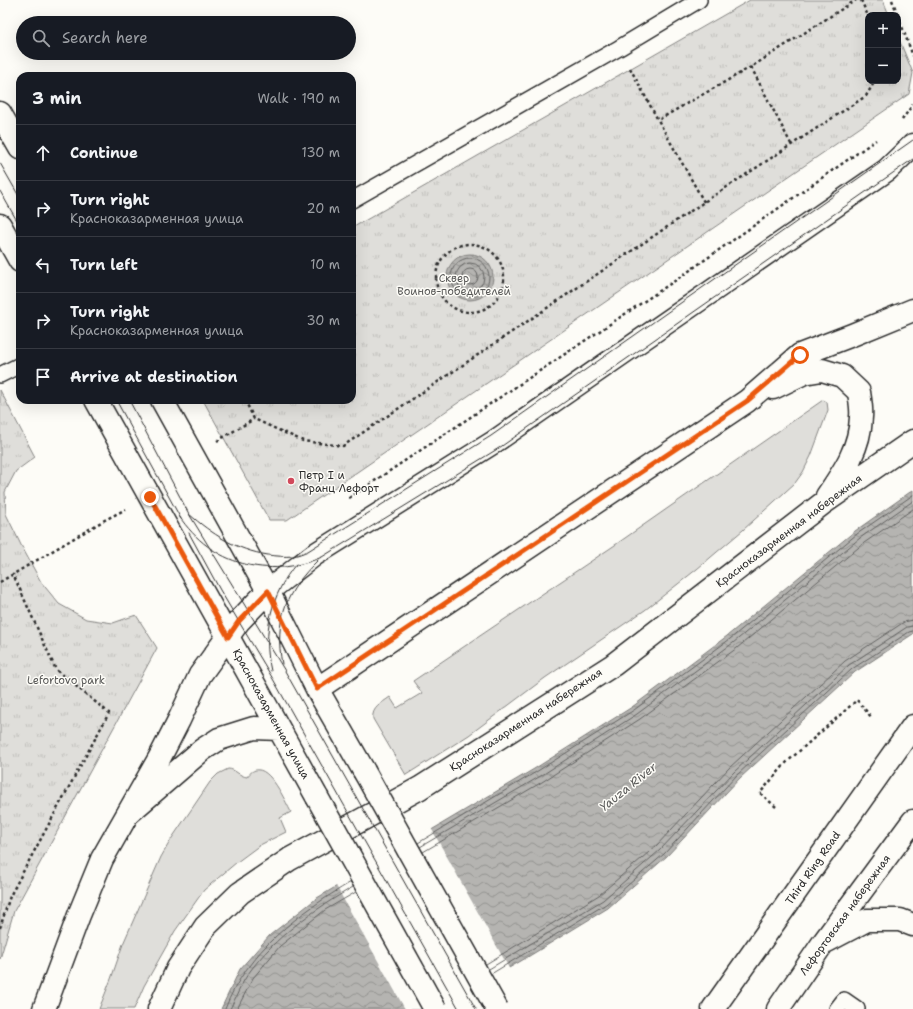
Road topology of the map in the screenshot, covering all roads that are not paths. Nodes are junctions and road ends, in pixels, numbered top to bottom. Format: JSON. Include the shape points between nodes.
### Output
{"nodes":[{"id":1,"x":699,"y":0,"type":"edge"},
{"id":2,"x":0,"y":113,"type":"edge"},
{"id":3,"x":16,"y":141,"type":"edge"},
{"id":4,"x":913,"y":146,"type":"edge"},
{"id":5,"x":913,"y":163,"type":"edge"},
{"id":6,"x":887,"y":170,"type":"junction"},
{"id":7,"x":356,"y":198,"type":"edge"},
{"id":8,"x":0,"y":225,"type":"edge"},
{"id":9,"x":16,"y":254,"type":"edge"},
{"id":10,"x":913,"y":310,"type":"edge"},
{"id":11,"x":16,"y":367,"type":"edge"},
{"id":12,"x":0,"y":375,"type":"edge"},
{"id":13,"x":747,"y":401,"type":"junction"},
{"id":14,"x":98,"y":404,"type":"edge"},
{"id":15,"x":164,"y":404,"type":"edge"},
{"id":16,"x":913,"y":441,"type":"edge"},
{"id":17,"x":822,"y":504,"type":"junction"},
{"id":18,"x":268,"y":591,"type":"junction"},
{"id":19,"x":228,"y":637,"type":"junction"},
{"id":20,"x":317,"y":689,"type":"junction"},
{"id":21,"x":913,"y":726,"type":"edge"},
{"id":22,"x":279,"y":729,"type":"junction"},
{"id":23,"x":129,"y":813,"type":"junction"},
{"id":24,"x":913,"y":821,"type":"edge"},
{"id":25,"x":913,"y":925,"type":"edge"},
{"id":26,"x":823,"y":943,"type":"junction"},
{"id":27,"x":44,"y":1009,"type":"edge"},
{"id":28,"x":159,"y":1009,"type":"edge"},
{"id":29,"x":435,"y":1009,"type":"edge"},
{"id":30,"x":496,"y":1009,"type":"edge"},
{"id":31,"x":713,"y":1009,"type":"edge"},
{"id":32,"x":778,"y":1009,"type":"edge"},
{"id":33,"x":837,"y":1009,"type":"edge"},
{"id":34,"x":857,"y":1009,"type":"edge"}],
"edges":[{"from":1,"to":7,"type":"lane"},
{"from":2,"to":3,"type":"main road"},
{"from":4,"to":6,"type":"main road"},
{"from":5,"to":6,"type":"main road"},
{"from":6,"to":18,"type":"main road","via":[[494,442],[314,555]]},
{"from":8,"to":9,"type":"main road"},
{"from":10,"to":13,"type":"main road","via":[[800,355]]},
{"from":11,"to":12,"type":"lane"},
{"from":13,"to":17,"type":"main road","via":[[804,373],[822,370],[842,376],[859,392],[861,416],[856,448]]},
{"from":13,"to":20,"type":"main road"},
{"from":14,"to":19,"type":"main road","name":"Красноказарменная улица"},
{"from":15,"to":18,"type":"main road"},
{"from":16,"to":17,"type":"main road","name":"Красноказарменная набережная"},
{"from":17,"to":28,"type":"main road","name":"Красноказарменная набережная","via":[[613,665],[420,788],[290,859],[240,894],[205,927],[178,968]]},
{"from":18,"to":19,"type":"main road","via":[[239,621]]},
{"from":18,"to":20,"type":"main road"},
{"from":19,"to":22,"type":"main road","name":"Красноказарменная улица"},
{"from":19,"to":23,"type":"main road","via":[[200,676],[180,720]]},
{"from":20,"to":30,"type":"main road","bridge":true},
{"from":21,"to":31,"type":"main road","name":"Third Ring Road"},
{"from":22,"to":23,"type":"main road","via":[[254,728],[219,739],[202,750]]},
{"from":22,"to":29,"type":"main road","name":"Красноказарменная улица","bridge":true},
{"from":23,"to":27,"type":"main road","via":[[102,858]]},
{"from":24,"to":26,"type":"main road","name":"Лефортовская набережная"},
{"from":25,"to":26,"type":"main road","via":[[900,920],[867,920]]},
{"from":26,"to":32,"type":"main road","name":"Лефортовская набережная"},
{"from":33,"to":34,"type":"lane","via":[[844,1000]]}]}
